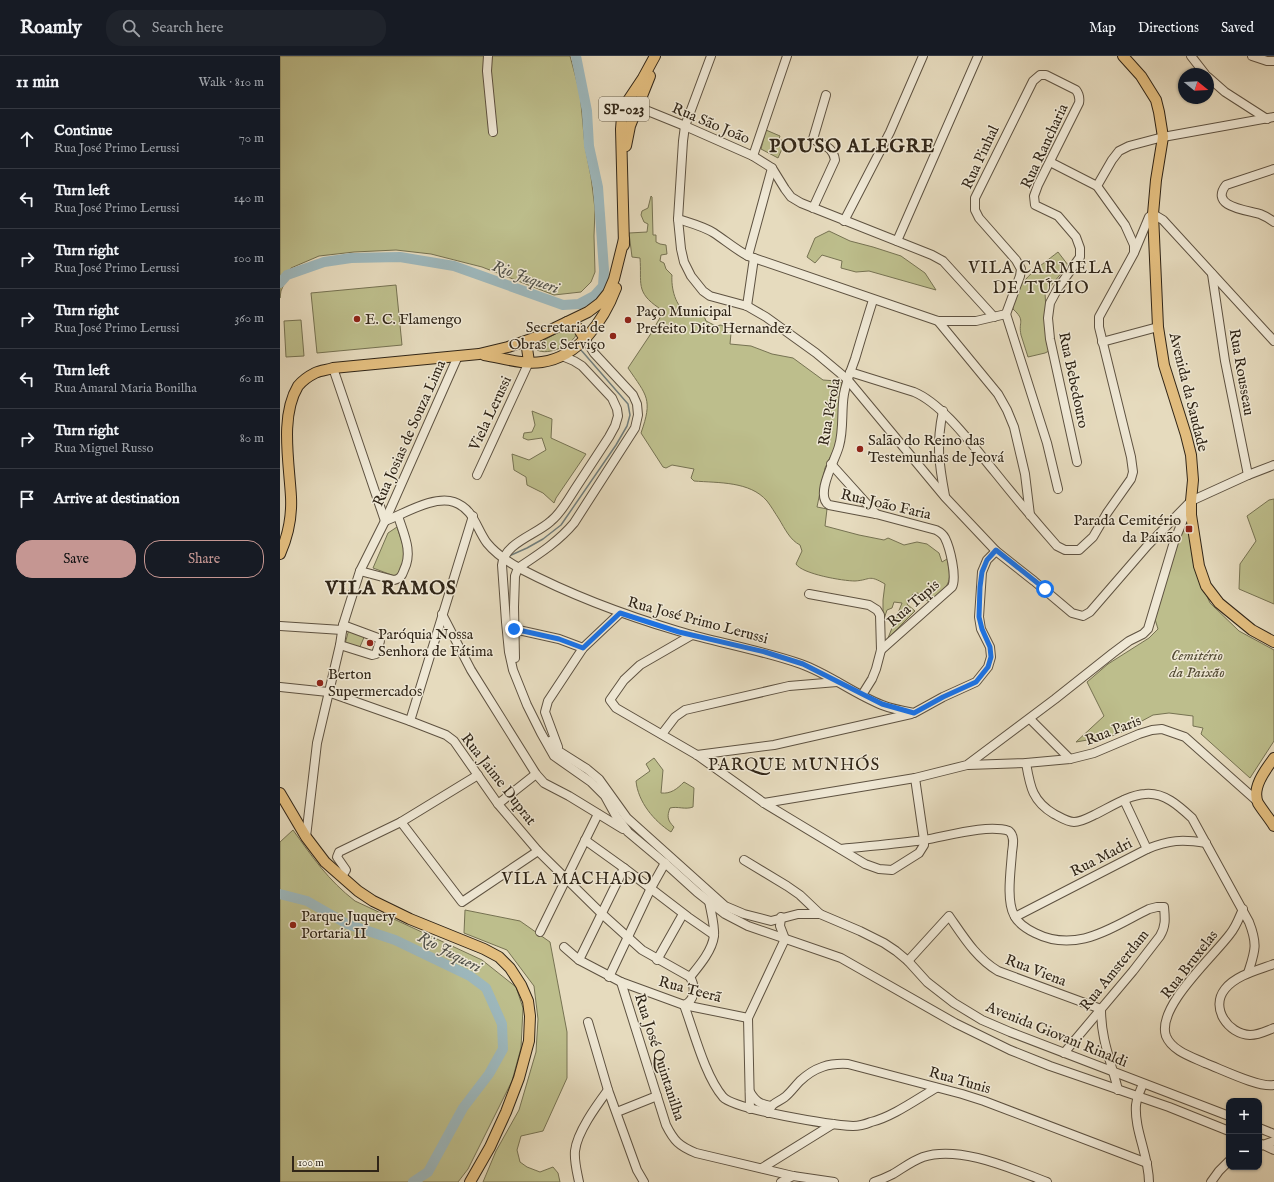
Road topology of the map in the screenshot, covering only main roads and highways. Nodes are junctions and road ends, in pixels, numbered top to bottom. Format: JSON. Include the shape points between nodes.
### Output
{"nodes":[{"id":1,"x":656,"y":56,"type":"edge"},
{"id":2,"x":1123,"y":56,"type":"edge"},
{"id":3,"x":643,"y":78,"type":"junction"},
{"id":4,"x":638,"y":107,"type":"junction"},
{"id":5,"x":623,"y":170,"type":"junction"},
{"id":6,"x":624,"y":239,"type":"junction"},
{"id":7,"x":567,"y":322,"type":"junction"},
{"id":8,"x":534,"y":338,"type":"junction"},
{"id":9,"x":585,"y":339,"type":"junction"},
{"id":10,"x":478,"y":354,"type":"junction"},
{"id":11,"x":529,"y":362,"type":"junction"},
{"id":12,"x":280,"y":554,"type":"edge"},
{"id":13,"x":1274,"y":642,"type":"edge"},
{"id":14,"x":1274,"y":758,"type":"edge"},
{"id":15,"x":280,"y":793,"type":"edge"},
{"id":16,"x":1274,"y":826,"type":"edge"},
{"id":17,"x":470,"y":1182,"type":"edge"}],
"edges":[{"from":1,"to":3,"type":"main road","number":"SP-023"},
{"from":1,"to":4,"type":"main road","number":"SP-023"},
{"from":2,"to":13,"type":"main road","name":"Avenida da Saudade","via":[[1141,76],[1156,100],[1163,137],[1153,214],[1158,327],[1164,365],[1190,455],[1193,480],[1191,501],[1199,566],[1206,586],[1219,604],[1236,619]]},
{"from":3,"to":4,"type":"main road"},
{"from":3,"to":5,"type":"main road","number":"SP-023","via":[[627,102],[622,117]]},
{"from":4,"to":5,"type":"main road","number":"SP-023","via":[[627,138]]},
{"from":5,"to":6,"type":"main road","number":"SP-023"},
{"from":6,"to":7,"type":"main road","number":"SP-023","via":[[608,293],[588,312]]},
{"from":6,"to":9,"type":"main road","number":"SP-023","via":[[621,277],[602,317]]},
{"from":7,"to":8,"type":"main road","number":"SP-023"},
{"from":7,"to":9,"type":"main road","via":[[578,328]]},
{"from":8,"to":10,"type":"main road","number":"SP-023","via":[[515,346]]},
{"from":8,"to":11,"type":"main road","via":[[527,348]]},
{"from":9,"to":11,"type":"main road","number":"SP-023","via":[[562,356],[542,362]]},
{"from":10,"to":11,"type":"main road","number":"SP-023"},
{"from":10,"to":12,"type":"main road","number":"SP-023","via":[[333,368],[316,372],[296,388],[284,410],[282,427],[291,515],[289,530]]},
{"from":14,"to":16,"type":"main road","via":[[1264,771],[1257,791],[1257,801]]},
{"from":15,"to":17,"type":"main road","via":[[306,837],[325,862],[373,902],[499,957],[521,985],[528,1001],[529,1041],[506,1112]]}]}
